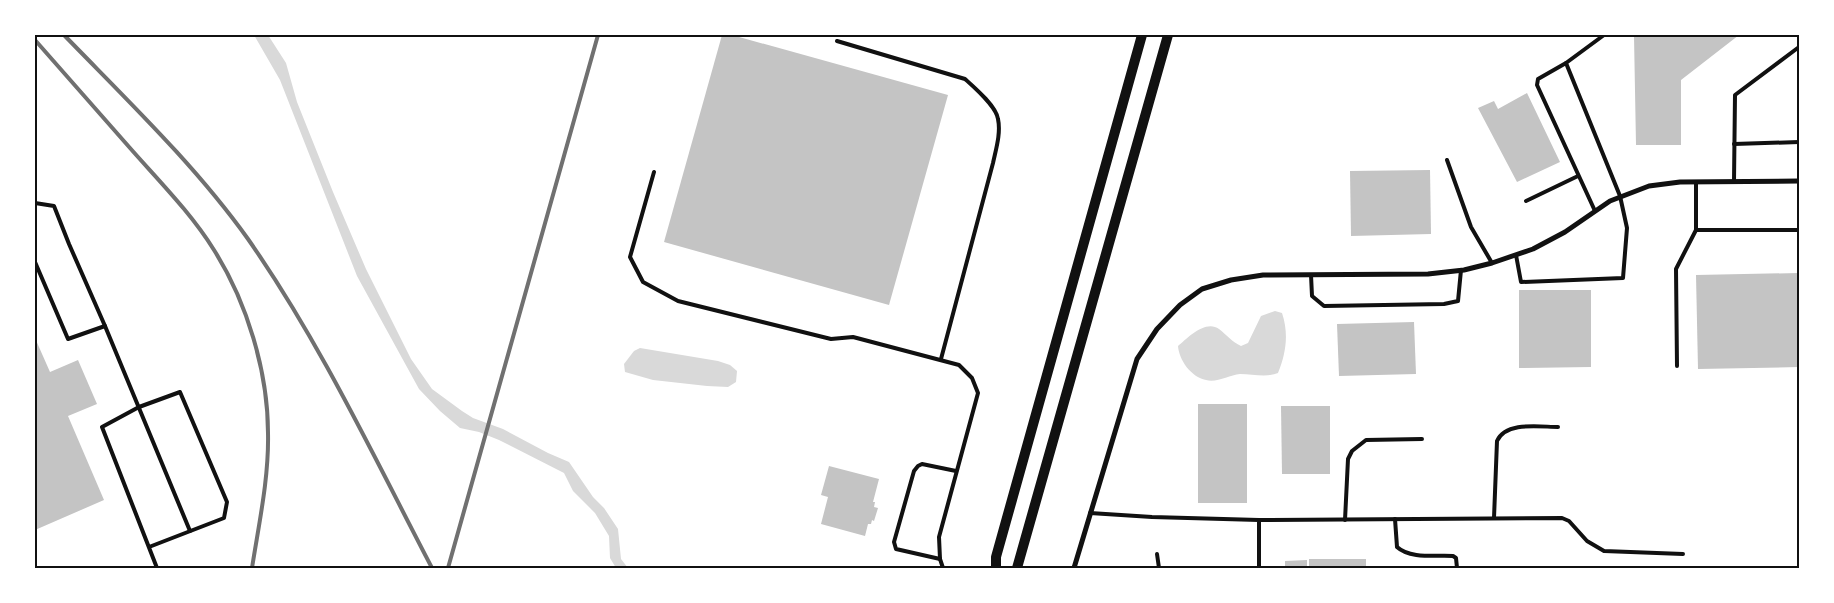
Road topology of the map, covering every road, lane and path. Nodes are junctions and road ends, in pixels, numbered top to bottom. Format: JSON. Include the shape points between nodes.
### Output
{"nodes":[{"id":1,"x":1142,"y":35,"type":"edge"},
{"id":2,"x":1168,"y":35,"type":"edge"},
{"id":3,"x":1604,"y":35,"type":"edge"},
{"id":4,"x":837,"y":41,"type":"dead end"},
{"id":5,"x":1799,"y":46,"type":"edge"},
{"id":6,"x":1566,"y":63,"type":"junction"},
{"id":7,"x":1799,"y":142,"type":"edge"},
{"id":8,"x":1734,"y":144,"type":"junction"},
{"id":9,"x":1447,"y":160,"type":"dead end"},
{"id":10,"x":654,"y":172,"type":"dead end"},
{"id":11,"x":1578,"y":176,"type":"junction"},
{"id":12,"x":1799,"y":180,"type":"edge"},
{"id":13,"x":1734,"y":181,"type":"junction"},
{"id":14,"x":1696,"y":183,"type":"junction"},
{"id":15,"x":1620,"y":196,"type":"junction"},
{"id":16,"x":1526,"y":201,"type":"dead end"},
{"id":17,"x":35,"y":203,"type":"edge"},
{"id":18,"x":1595,"y":211,"type":"junction"},
{"id":19,"x":1696,"y":230,"type":"junction"},
{"id":20,"x":1799,"y":230,"type":"edge"},
{"id":21,"x":1516,"y":256,"type":"junction"},
{"id":22,"x":35,"y":262,"type":"edge"},
{"id":23,"x":1492,"y":263,"type":"junction"},
{"id":24,"x":1460,"y":270,"type":"junction"},
{"id":25,"x":1311,"y":275,"type":"junction"},
{"id":26,"x":105,"y":326,"type":"junction"},
{"id":27,"x":941,"y":359,"type":"junction"},
{"id":28,"x":1677,"y":366,"type":"dead end"},
{"id":29,"x":139,"y":407,"type":"junction"},
{"id":30,"x":1558,"y":427,"type":"dead end"},
{"id":31,"x":1422,"y":439,"type":"dead end"},
{"id":32,"x":956,"y":471,"type":"junction"},
{"id":33,"x":1090,"y":513,"type":"junction"},
{"id":34,"x":1494,"y":518,"type":"junction"},
{"id":35,"x":1395,"y":519,"type":"junction"},
{"id":36,"x":1259,"y":520,"type":"junction"},
{"id":37,"x":1345,"y":520,"type":"junction"},
{"id":38,"x":190,"y":531,"type":"junction"},
{"id":39,"x":149,"y":547,"type":"junction"},
{"id":40,"x":1157,"y":554,"type":"dead end"},
{"id":41,"x":1683,"y":554,"type":"dead end"},
{"id":42,"x":940,"y":558,"type":"junction"},
{"id":43,"x":157,"y":568,"type":"edge"},
{"id":44,"x":943,"y":568,"type":"edge"},
{"id":45,"x":996,"y":568,"type":"edge"},
{"id":46,"x":1017,"y":568,"type":"edge"},
{"id":47,"x":1074,"y":568,"type":"edge"},
{"id":48,"x":1159,"y":568,"type":"edge"},
{"id":49,"x":1259,"y":568,"type":"edge"},
{"id":50,"x":1457,"y":568,"type":"edge"}],
"edges":[{"from":1,"to":45,"type":"main road","via":[[996,558]]},
{"from":2,"to":46,"type":"main road"},
{"from":3,"to":6,"type":"lane"},
{"from":4,"to":27,"type":"lane","via":[[965,79],[982,93],[998,117],[993,163]]},
{"from":5,"to":8,"type":"lane","via":[[1735,95]]},
{"from":6,"to":11,"type":"lane","via":[[1538,79],[1537,85]]},
{"from":6,"to":15,"type":"lane"},
{"from":7,"to":8,"type":"lane"},
{"from":8,"to":13,"type":"lane"},
{"from":9,"to":23,"type":"lane","via":[[1472,228]]},
{"from":10,"to":27,"type":"lane","via":[[630,257],[643,282],[678,301],[832,339],[853,337]]},
{"from":11,"to":16,"type":"lane"},
{"from":11,"to":18,"type":"lane"},
{"from":12,"to":13,"type":"street"},
{"from":13,"to":14,"type":"street"},
{"from":14,"to":15,"type":"street","via":[[1662,184]]},
{"from":14,"to":19,"type":"lane"},
{"from":15,"to":18,"type":"street"},
{"from":15,"to":21,"type":"lane","via":[[1627,228],[1623,278],[1521,282]]},
{"from":17,"to":26,"type":"lane","via":[[54,206]]},
{"from":18,"to":21,"type":"street","via":[[1565,232]]},
{"from":19,"to":20,"type":"lane"},
{"from":19,"to":28,"type":"lane","via":[[1676,269]]},
{"from":21,"to":23,"type":"street"},
{"from":22,"to":26,"type":"lane","via":[[68,339]]},
{"from":23,"to":24,"type":"street"},
{"from":24,"to":25,"type":"street","via":[[1428,274]]},
{"from":24,"to":25,"type":"lane","via":[[1458,301],[1444,304],[1324,306],[1312,296]]},
{"from":25,"to":33,"type":"street","via":[[1263,275],[1202,289],[1180,305],[1157,329],[1137,359]]},
{"from":26,"to":29,"type":"lane"},
{"from":27,"to":32,"type":"lane","via":[[959,365],[972,378],[978,392]]},
{"from":29,"to":38,"type":"lane"},
{"from":29,"to":38,"type":"lane","via":[[180,392],[227,502],[224,518]]},
{"from":29,"to":39,"type":"lane","via":[[102,427]]},
{"from":30,"to":34,"type":"lane","via":[[1509,429],[1500,436],[1497,441]]},
{"from":31,"to":37,"type":"lane","via":[[1366,440],[1352,451],[1348,459]]},
{"from":32,"to":42,"type":"lane","via":[[940,531]]},
{"from":32,"to":42,"type":"lane","via":[[922,464],[918,466],[894,542],[896,548]]},
{"from":33,"to":36,"type":"lane"},
{"from":33,"to":47,"type":"street"},
{"from":34,"to":35,"type":"lane"},
{"from":34,"to":41,"type":"lane","via":[[1562,518],[1569,521],[1587,541],[1604,551]]},
{"from":35,"to":37,"type":"lane"},
{"from":35,"to":50,"type":"lane","via":[[1400,550],[1408,554],[1453,556]]},
{"from":36,"to":37,"type":"lane"},
{"from":36,"to":49,"type":"lane"},
{"from":38,"to":39,"type":"lane"},
{"from":39,"to":43,"type":"lane"},
{"from":40,"to":48,"type":"lane"},
{"from":42,"to":44,"type":"lane"}]}
